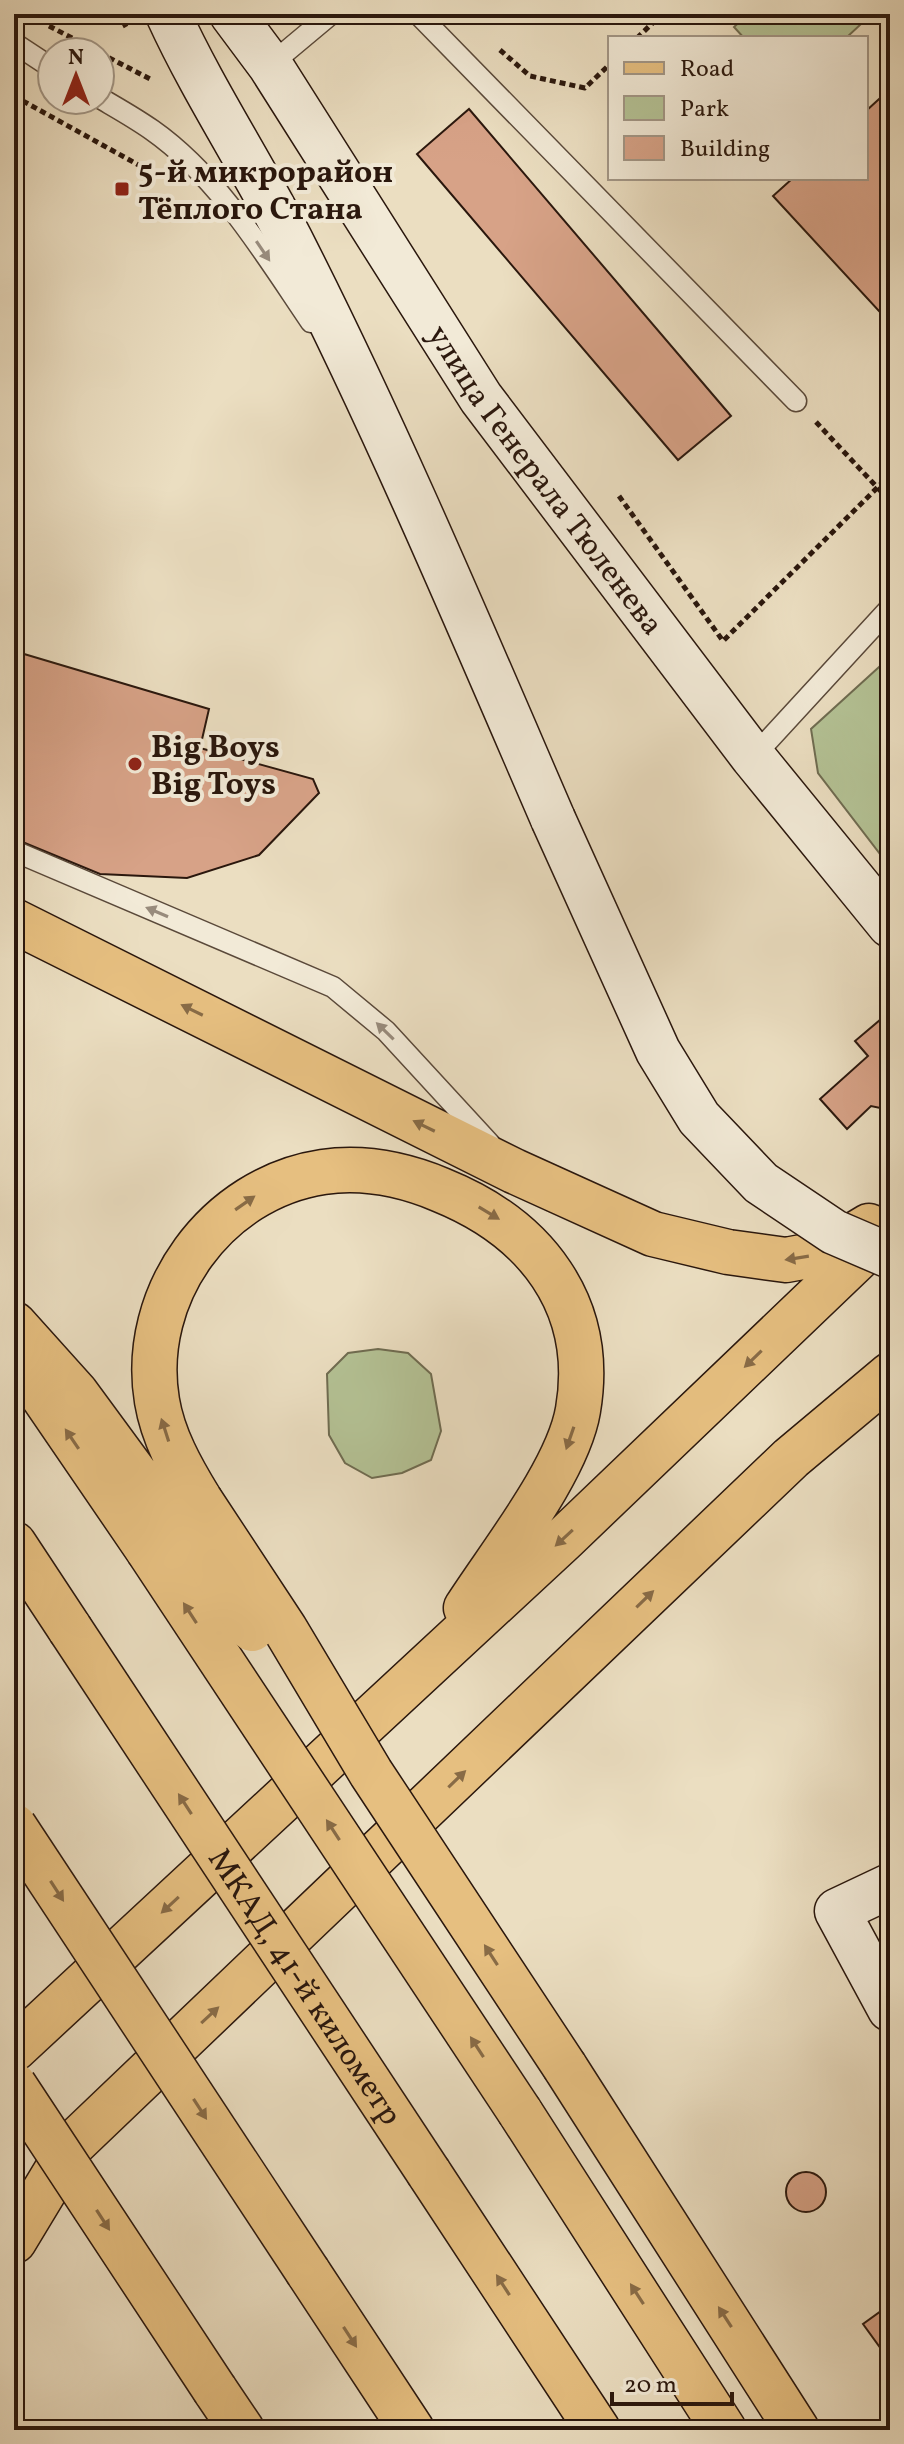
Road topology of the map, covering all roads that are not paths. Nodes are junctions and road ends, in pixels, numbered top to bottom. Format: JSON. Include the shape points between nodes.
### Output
{"nodes":[{"id":1,"x":168,"y":14,"type":"edge"},
{"id":2,"x":232,"y":14,"type":"edge"},
{"id":3,"x":331,"y":14,"type":"edge"},
{"id":4,"x":418,"y":14,"type":"edge"},
{"id":5,"x":14,"y":43,"type":"edge"},
{"id":6,"x":36,"y":57,"type":"edge"},
{"id":7,"x":270,"y":65,"type":"junction"},
{"id":8,"x":116,"y":108,"type":"edge"},
{"id":9,"x":796,"y":401,"type":"road end"},
{"id":10,"x":387,"y":434,"type":"junction"},
{"id":11,"x":890,"y":608,"type":"edge"},
{"id":12,"x":753,"y":757,"type":"junction"},
{"id":13,"x":14,"y":851,"type":"edge"},
{"id":14,"x":14,"y":921,"type":"edge"},
{"id":15,"x":890,"y":925,"type":"edge"},
{"id":16,"x":514,"y":1171,"type":"junction"},
{"id":17,"x":890,"y":1211,"type":"edge"},
{"id":18,"x":890,"y":1227,"type":"edge"},
{"id":19,"x":890,"y":1256,"type":"edge"},
{"id":20,"x":14,"y":1324,"type":"edge"},
{"id":21,"x":14,"y":1354,"type":"edge"},
{"id":22,"x":890,"y":1375,"type":"edge"},
{"id":23,"x":174,"y":1525,"type":"junction"},
{"id":24,"x":14,"y":1544,"type":"edge"},
{"id":25,"x":432,"y":1661,"type":"junction"},
{"id":26,"x":14,"y":1826,"type":"edge"},
{"id":27,"x":890,"y":1886,"type":"edge"},
{"id":28,"x":890,"y":2009,"type":"edge"},
{"id":29,"x":14,"y":2049,"type":"edge"},
{"id":30,"x":14,"y":2085,"type":"edge"},
{"id":31,"x":72,"y":2145,"type":"junction"},
{"id":32,"x":14,"y":2197,"type":"edge"},
{"id":33,"x":14,"y":2241,"type":"edge"},
{"id":34,"x":242,"y":2430,"type":"edge"},
{"id":35,"x":412,"y":2430,"type":"edge"},
{"id":36,"x":598,"y":2430,"type":"edge"},
{"id":37,"x":724,"y":2430,"type":"edge"},
{"id":38,"x":797,"y":2430,"type":"edge"}],
"edges":[{"from":1,"to":10,"type":"street","via":[[190,63],[294,245]]},
{"from":2,"to":7,"type":"street","name":"улица Генерала Тюленева"},
{"from":3,"to":7,"type":"lane"},
{"from":4,"to":9,"type":"lane"},
{"from":5,"to":6,"type":"lane"},
{"from":7,"to":12,"type":"street","name":"улица Генерала Тюленева","via":[[481,398]]},
{"from":8,"to":10,"type":"lane","one_way":true,"via":[[154,132],[242,220]]},
{"from":10,"to":19,"type":"street","bridge":true,"via":[[658,1051],[699,1118],[761,1183],[834,1232]]},
{"from":11,"to":12,"type":"lane"},
{"from":12,"to":15,"type":"street","name":"улица Генерала Тюленева"},
{"from":16,"to":13,"type":"lane","one_way":true,"via":[[386,1031],[333,987]]},
{"from":16,"to":14,"type":"main road","one_way":true},
{"from":17,"to":16,"type":"main road","one_way":true,"via":[[824,1253],[786,1260],[653,1234]]},
{"from":18,"to":25,"type":"main road","one_way":true},
{"from":20,"to":23,"type":"main road","via":[[76,1393]]},
{"from":23,"to":21,"type":"main road","one_way":true},
{"from":31,"to":22,"type":"main road","one_way":true,"via":[[791,1458]]},
{"from":23,"to":25,"type":"main road","one_way":true,"via":[[154,1366],[167,1297],[203,1238],[257,1195],[322,1172],[389,1172],[488,1211],[539,1254],[558,1282],[579,1345],[578,1412],[555,1474]]},
{"from":37,"to":23,"type":"main road","one_way":true,"bridge":true,"via":[[520,2112]]},
{"from":38,"to":23,"type":"main road","one_way":true,"bridge":true,"via":[[371,1773],[285,1629]]},
{"from":36,"to":24,"type":"main road","name":"МКАД, 41-й километр","one_way":true,"bridge":true},
{"from":25,"to":29,"type":"main road","one_way":true},
{"from":26,"to":35,"type":"main road","one_way":true,"bridge":true},
{"from":27,"to":28,"type":"street","via":[[837,1911]]},
{"from":30,"to":34,"type":"main road","one_way":true,"bridge":true},
{"from":31,"to":32,"type":"main road"},
{"from":31,"to":33,"type":"main road"}]}
